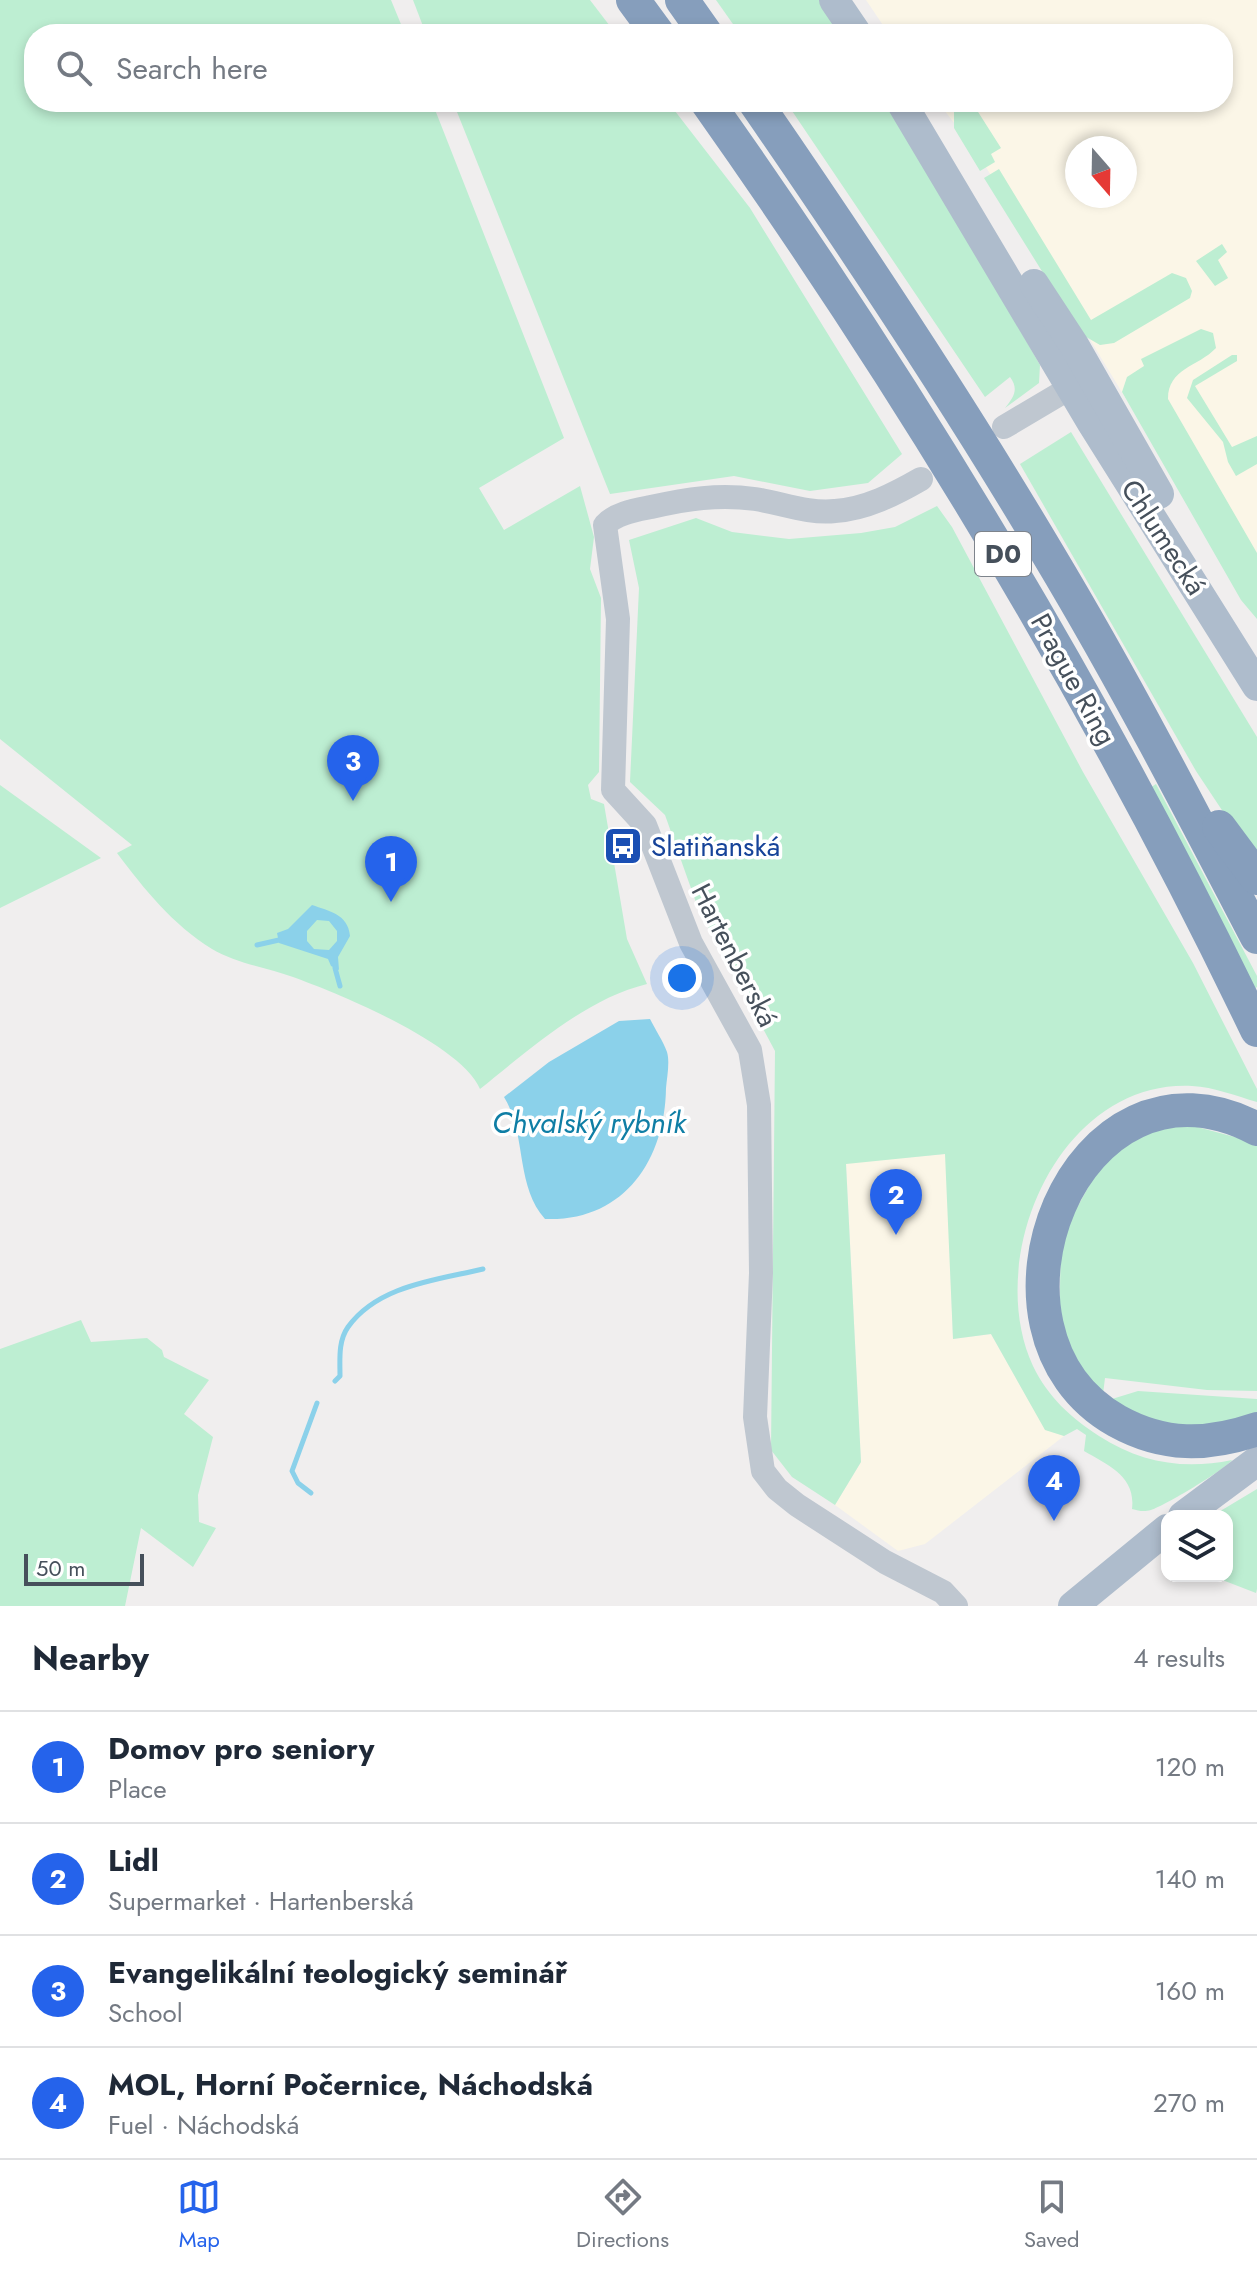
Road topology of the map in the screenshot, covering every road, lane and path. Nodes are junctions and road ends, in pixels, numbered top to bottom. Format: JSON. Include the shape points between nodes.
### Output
{"nodes":[{"id":1,"x":633,"y":0,"type":"edge"},
{"id":2,"x":682,"y":0,"type":"edge"},
{"id":3,"x":834,"y":0,"type":"edge"},
{"id":4,"x":855,"y":0,"type":"edge"},
{"id":5,"x":651,"y":24,"type":"edge"},
{"id":6,"x":699,"y":24,"type":"edge"},
{"id":7,"x":850,"y":24,"type":"edge"},
{"id":8,"x":871,"y":24,"type":"edge"},
{"id":9,"x":714,"y":112,"type":"edge"},
{"id":10,"x":762,"y":112,"type":"edge"},
{"id":11,"x":907,"y":112,"type":"edge"},
{"id":12,"x":927,"y":112,"type":"edge"},
{"id":13,"x":1081,"y":381,"type":"junction"},
{"id":14,"x":1004,"y":427,"type":"dead end"},
{"id":15,"x":921,"y":479,"type":"dead end"},
{"id":16,"x":1257,"y":651,"type":"edge"},
{"id":17,"x":1257,"y":686,"type":"edge"},
{"id":18,"x":1150,"y":733,"type":"junction"},
{"id":19,"x":1257,"y":878,"type":"edge"},
{"id":20,"x":1257,"y":937,"type":"edge"},
{"id":21,"x":1257,"y":1030,"type":"edge"},
{"id":22,"x":1257,"y":1129,"type":"edge"},
{"id":23,"x":1257,"y":1429,"type":"edge"},
{"id":24,"x":1257,"y":1461,"type":"edge"},
{"id":25,"x":1257,"y":1478,"type":"edge"},
{"id":26,"x":1191,"y":1510,"type":"edge"},
{"id":27,"x":1207,"y":1510,"type":"edge"},
{"id":28,"x":1161,"y":1534,"type":"edge"},
{"id":29,"x":1161,"y":1540,"type":"edge"},
{"id":30,"x":1118,"y":1567,"type":"junction"},
{"id":31,"x":950,"y":1599,"type":"edge"},
{"id":32,"x":976,"y":1606,"type":"edge"},
{"id":33,"x":1073,"y":1606,"type":"edge"}],
"edges":[{"from":1,"to":5,"type":"highway"},
{"from":2,"to":6,"type":"highway"},
{"from":3,"to":7,"type":"main road"},
{"from":4,"to":8,"type":"main road"},
{"from":9,"to":21,"type":"highway","name":"Prague Ring","number":"D0","via":[[860,325],[1011,567],[1162,839]]},
{"from":10,"to":18,"type":"highway","name":"Prague Ring","number":"D0","via":[[962,414]]},
{"from":11,"to":13,"type":"main road","name":"Chlumecká"},
{"from":12,"to":13,"type":"main road","name":"Chlumecká"},
{"from":13,"to":14,"type":"street"},
{"from":13,"to":16,"type":"main road","name":"Chlumecká"},
{"from":13,"to":17,"type":"main road","name":"Chlumecká"},
{"from":15,"to":31,"type":"street","name":"Hartenberská","via":[[843,511],[702,496],[634,510],[605,525],[618,619],[613,790],[645,825],[680,919],[750,1050],[757,1091],[759,1461],[769,1481],[787,1498]]},
{"from":18,"to":19,"type":"highway"},
{"from":18,"to":20,"type":"highway","name":"Prague Ring","number":"D0"},
{"from":22,"to":23,"type":"highway","via":[[1214,1113],[1177,1111],[1142,1119],[1109,1137],[1084,1161],[1060,1205],[1047,1247],[1043,1295],[1049,1334],[1064,1369],[1089,1401],[1112,1418],[1158,1439],[1186,1443]]},
{"from":24,"to":26,"type":"main road"},
{"from":25,"to":27,"type":"main road"},
{"from":28,"to":30,"type":"main road"},
{"from":29,"to":30,"type":"main road"},
{"from":30,"to":33,"type":"main road"},
{"from":31,"to":32,"type":"street"}]}
